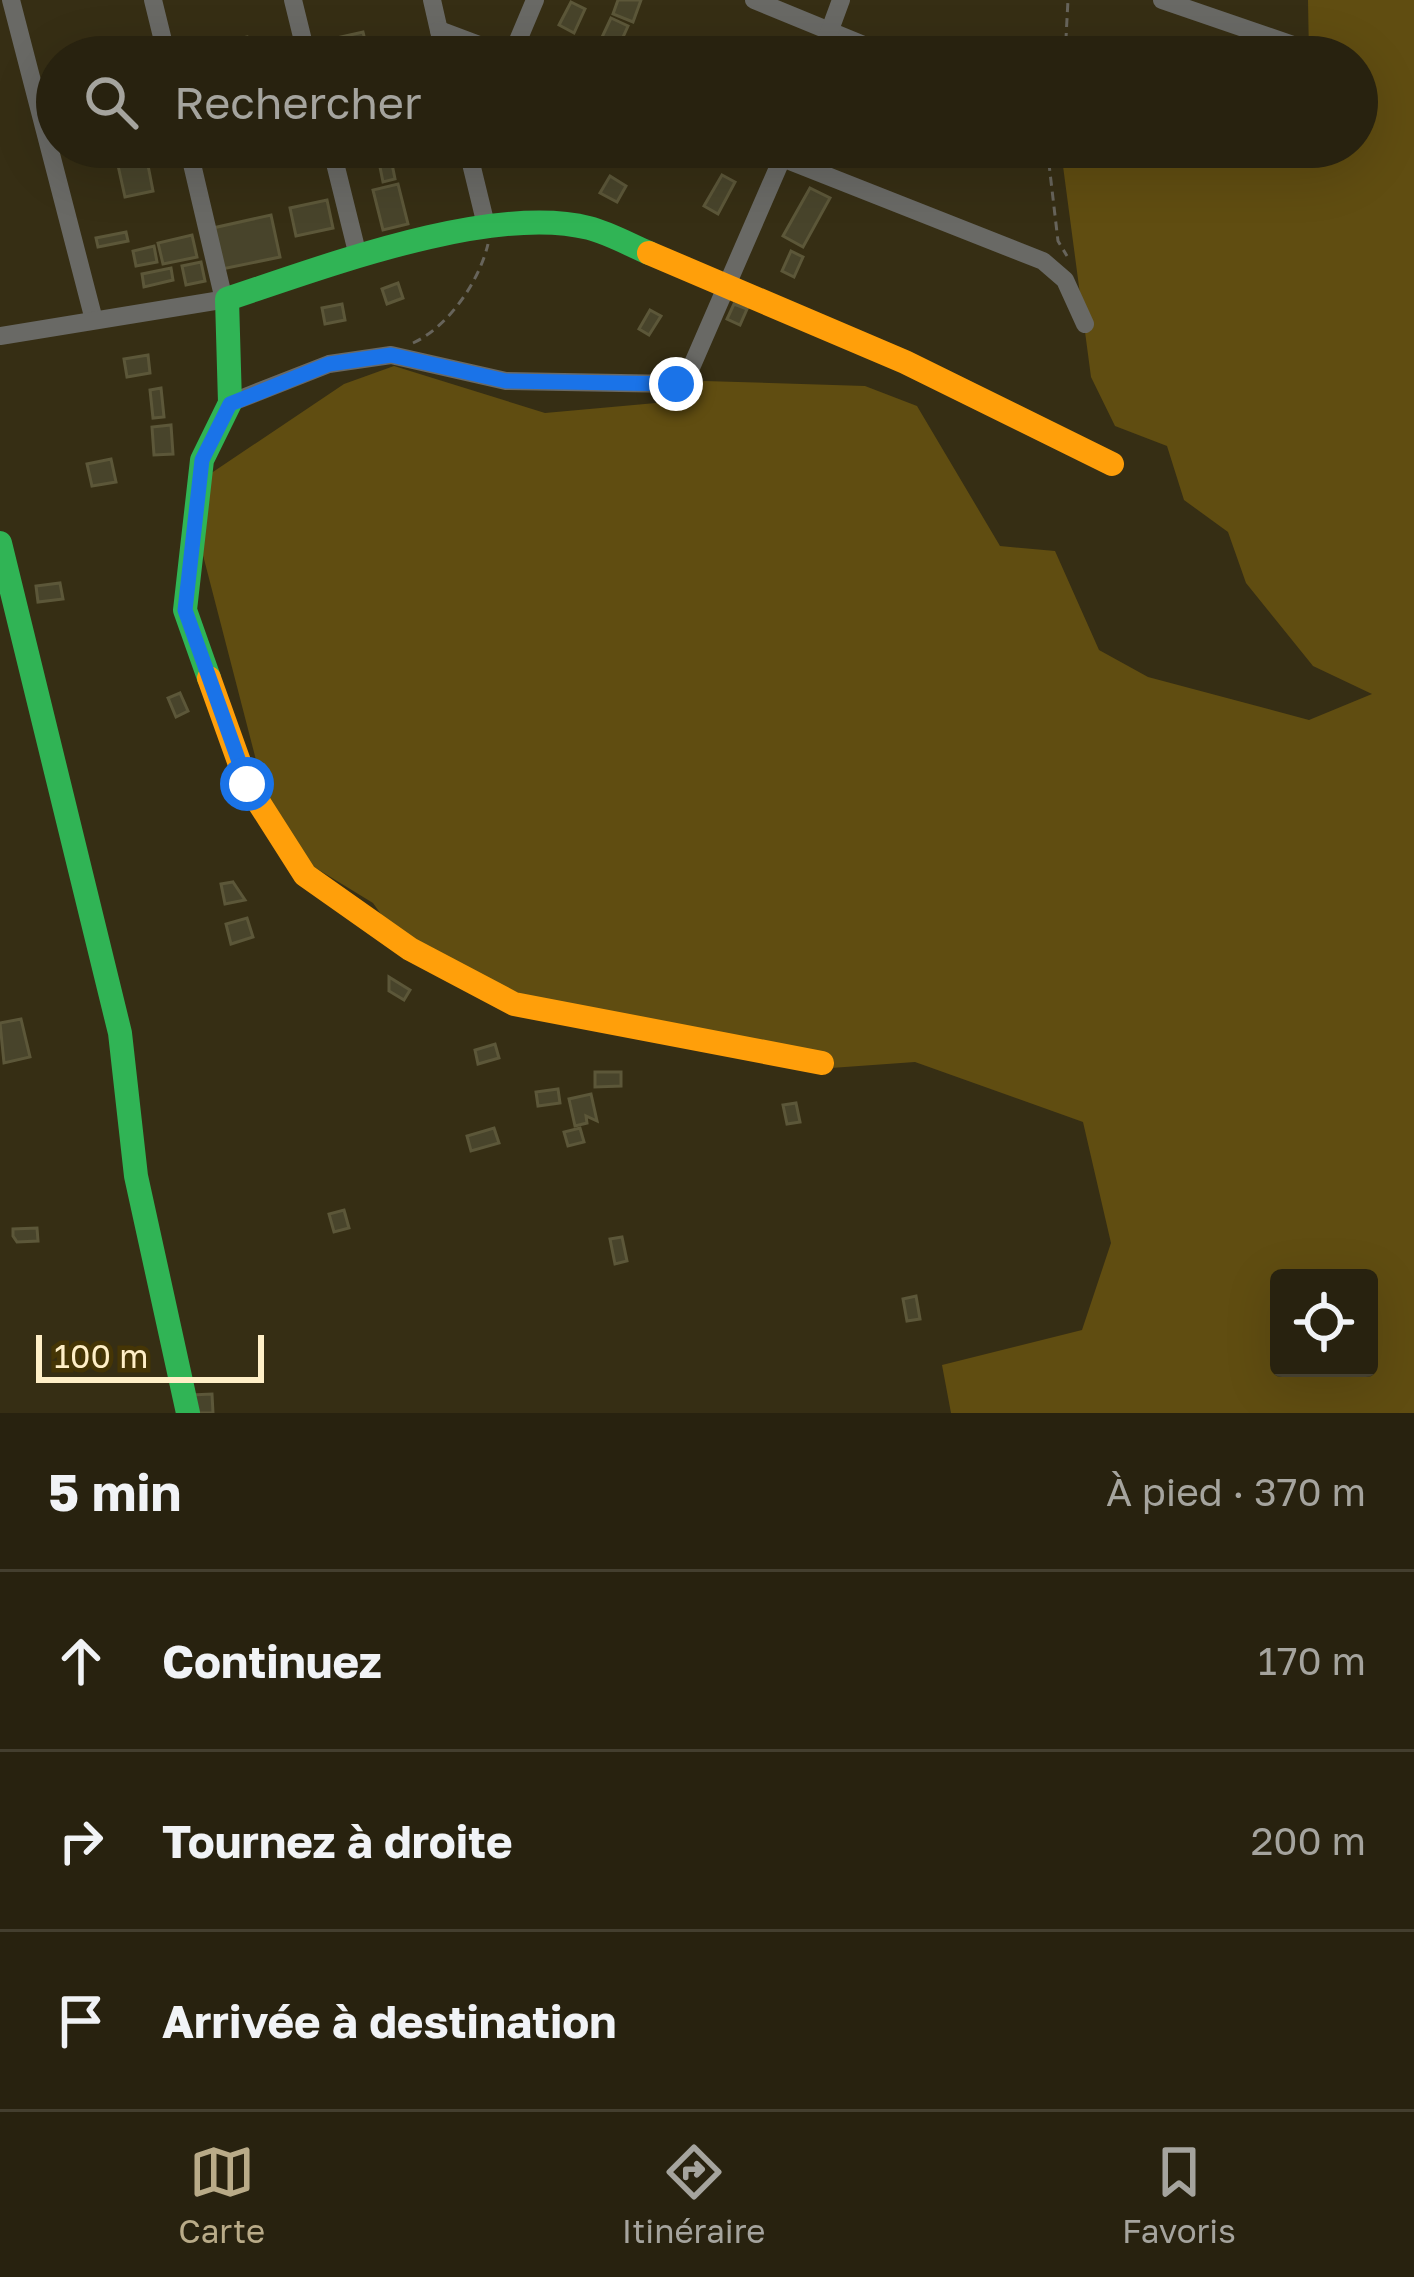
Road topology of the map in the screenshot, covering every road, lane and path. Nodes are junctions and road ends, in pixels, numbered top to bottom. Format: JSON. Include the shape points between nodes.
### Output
{"nodes":[{"id":1,"x":10,"y":0,"type":"edge"},
{"id":2,"x":153,"y":0,"type":"edge"},
{"id":3,"x":293,"y":0,"type":"edge"},
{"id":4,"x":432,"y":0,"type":"edge"},
{"id":5,"x":535,"y":0,"type":"edge"},
{"id":6,"x":754,"y":0,"type":"edge"},
{"id":7,"x":841,"y":0,"type":"edge"},
{"id":8,"x":1068,"y":0,"type":"edge"},
{"id":9,"x":1162,"y":0,"type":"edge"},
{"id":10,"x":439,"y":30,"type":"junction"},
{"id":11,"x":829,"y":32,"type":"junction"},
{"id":12,"x":162,"y":36,"type":"edge"},
{"id":13,"x":302,"y":36,"type":"edge"},
{"id":14,"x":441,"y":36,"type":"edge"},
{"id":15,"x":455,"y":36,"type":"edge"},
{"id":16,"x":520,"y":36,"type":"edge"},
{"id":17,"x":828,"y":36,"type":"edge"},
{"id":18,"x":839,"y":36,"type":"edge"},
{"id":19,"x":1066,"y":36,"type":"edge"},
{"id":20,"x":1267,"y":36,"type":"edge"},
{"id":21,"x":36,"y":99,"type":"edge"},
{"id":22,"x":54,"y":168,"type":"edge"},
{"id":23,"x":193,"y":168,"type":"edge"},
{"id":24,"x":336,"y":168,"type":"edge"},
{"id":25,"x":472,"y":168,"type":"edge"},
{"id":26,"x":778,"y":168,"type":"edge"},
{"id":27,"x":823,"y":168,"type":"edge"},
{"id":28,"x":1050,"y":168,"type":"edge"},
{"id":29,"x":486,"y":225,"type":"junction"},
{"id":30,"x":358,"y":256,"type":"junction"},
{"id":31,"x":1075,"y":272,"type":"dead end"},
{"id":32,"x":729,"y":286,"type":"junction"},
{"id":33,"x":226,"y":300,"type":"junction"},
{"id":34,"x":94,"y":320,"type":"junction"},
{"id":35,"x":1085,"y":324,"type":"dead end"},
{"id":36,"x":0,"y":336,"type":"edge"},
{"id":37,"x":391,"y":355,"type":"junction"},
{"id":38,"x":230,"y":404,"type":"junction"},
{"id":39,"x":1112,"y":464,"type":"dead end"},
{"id":40,"x":0,"y":543,"type":"edge"},
{"id":41,"x":822,"y":1063,"type":"dead end"},
{"id":42,"x":188,"y":1413,"type":"edge"}],
"edges":[{"from":1,"to":21,"type":"street"},
{"from":2,"to":12,"type":"street"},
{"from":3,"to":13,"type":"street"},
{"from":4,"to":10,"type":"street"},
{"from":5,"to":16,"type":"street"},
{"from":6,"to":11,"type":"street"},
{"from":7,"to":11,"type":"street"},
{"from":8,"to":19,"type":"path"},
{"from":9,"to":20,"type":"street"},
{"from":10,"to":14,"type":"street"},
{"from":10,"to":15,"type":"street"},
{"from":11,"to":17,"type":"street"},
{"from":11,"to":18,"type":"street"},
{"from":22,"to":34,"type":"street"},
{"from":23,"to":33,"type":"street"},
{"from":24,"to":30,"type":"street"},
{"from":25,"to":29,"type":"street"},
{"from":26,"to":32,"type":"street"},
{"from":27,"to":35,"type":"street","via":[[1042,261],[1065,280]]},
{"from":28,"to":31,"type":"path","via":[[1058,241]]},
{"from":29,"to":30,"type":"street"},
{"from":29,"to":32,"type":"street","via":[[587,227]]},
{"from":29,"to":37,"type":"path","via":[[485,256],[457,305],[431,335]]},
{"from":30,"to":33,"type":"street"},
{"from":32,"to":37,"type":"street","via":[[687,377],[676,384],[506,381]]},
{"from":32,"to":39,"type":"street"},
{"from":33,"to":34,"type":"street"},
{"from":33,"to":38,"type":"street"},
{"from":34,"to":36,"type":"street"},
{"from":37,"to":38,"type":"street","via":[[329,364]]},
{"from":38,"to":41,"type":"street","via":[[202,460],[185,610],[247,784],[305,875],[410,949],[514,1004]]},
{"from":40,"to":42,"type":"street","via":[[120,1033],[136,1176]]}]}
